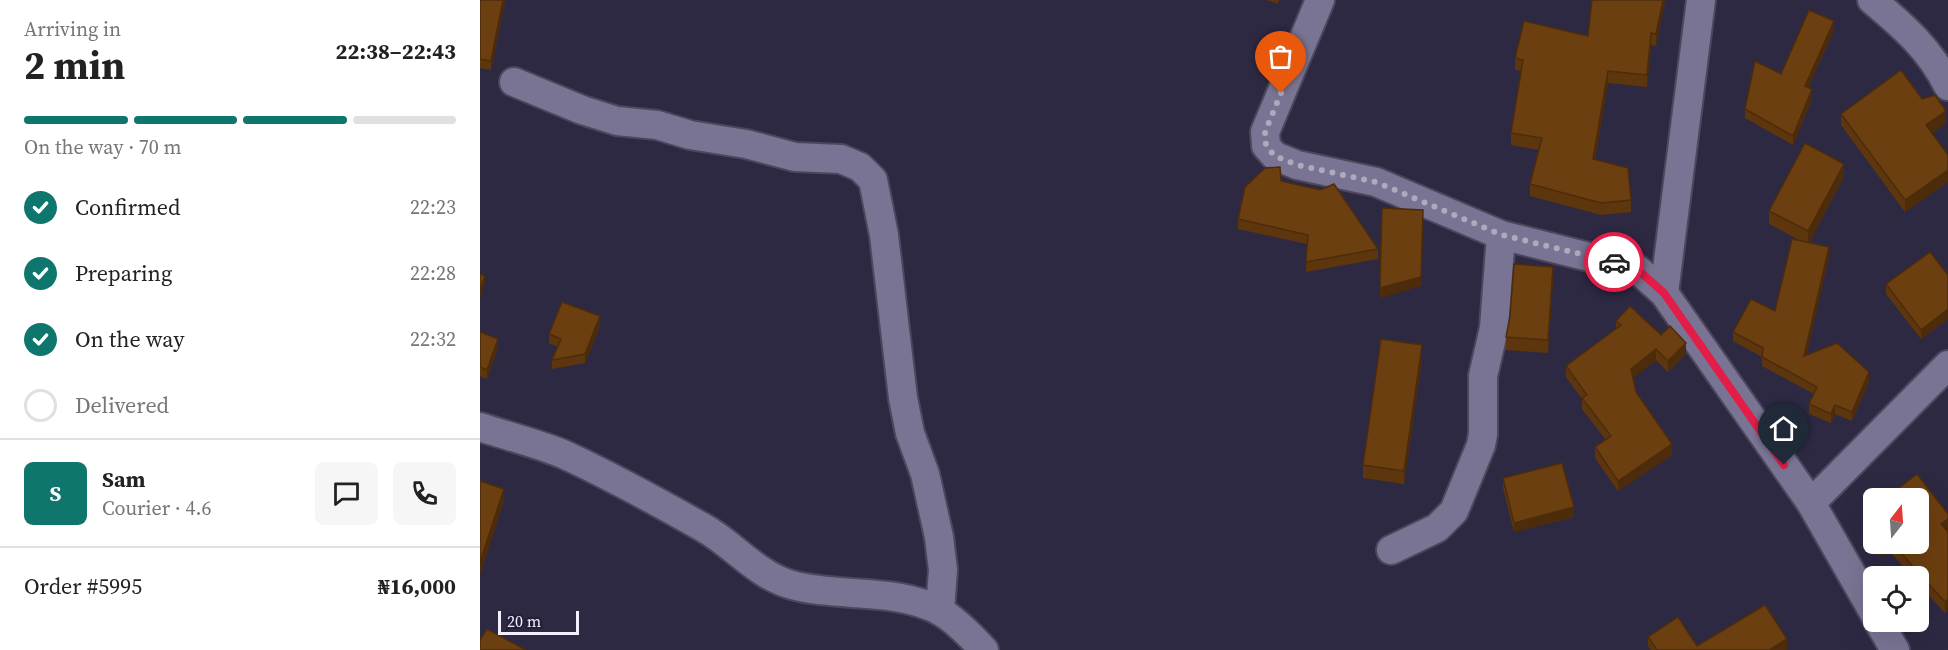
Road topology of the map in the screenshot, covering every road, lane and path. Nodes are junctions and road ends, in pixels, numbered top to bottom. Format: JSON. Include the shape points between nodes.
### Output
{"nodes":[{"id":1,"x":1320,"y":0,"type":"edge"},
{"id":2,"x":1701,"y":0,"type":"edge"},
{"id":3,"x":1872,"y":0,"type":"edge"},
{"id":4,"x":514,"y":82,"type":"dead end"},
{"id":5,"x":1948,"y":86,"type":"edge"},
{"id":6,"x":1502,"y":235,"type":"junction"},
{"id":7,"x":1664,"y":293,"type":"junction"},
{"id":8,"x":1948,"y":365,"type":"edge"},
{"id":9,"x":480,"y":428,"type":"edge"},
{"id":10,"x":1811,"y":503,"type":"junction"},
{"id":11,"x":1391,"y":550,"type":"dead end"},
{"id":12,"x":1863,"y":594,"type":"edge"},
{"id":13,"x":940,"y":611,"type":"junction"},
{"id":14,"x":1884,"y":632,"type":"edge"},
{"id":15,"x":984,"y":650,"type":"edge"},
{"id":16,"x":1895,"y":650,"type":"edge"}],
"edges":[{"from":1,"to":6,"type":"street","via":[[1265,132],[1266,146],[1275,156],[1297,165],[1376,182]]},
{"from":2,"to":7,"type":"street"},
{"from":3,"to":5,"type":"street","via":[[1917,38]]},
{"from":4,"to":13,"type":"street","via":[[617,121],[657,125],[795,157],[841,159],[860,167],[873,180],[903,398],[910,433],[926,474],[939,537],[943,570]]},
{"from":6,"to":7,"type":"street","via":[[1637,269]]},
{"from":6,"to":11,"type":"street","via":[[1494,328],[1483,376],[1481,445],[1454,511],[1437,528]]},
{"from":7,"to":10,"type":"street"},
{"from":8,"to":10,"type":"street"},
{"from":9,"to":13,"type":"street","via":[[561,454],[655,500],[726,541],[763,572],[789,584],[829,593],[887,596]]},
{"from":10,"to":12,"type":"street"},
{"from":13,"to":15,"type":"street"},
{"from":14,"to":16,"type":"street"}]}
